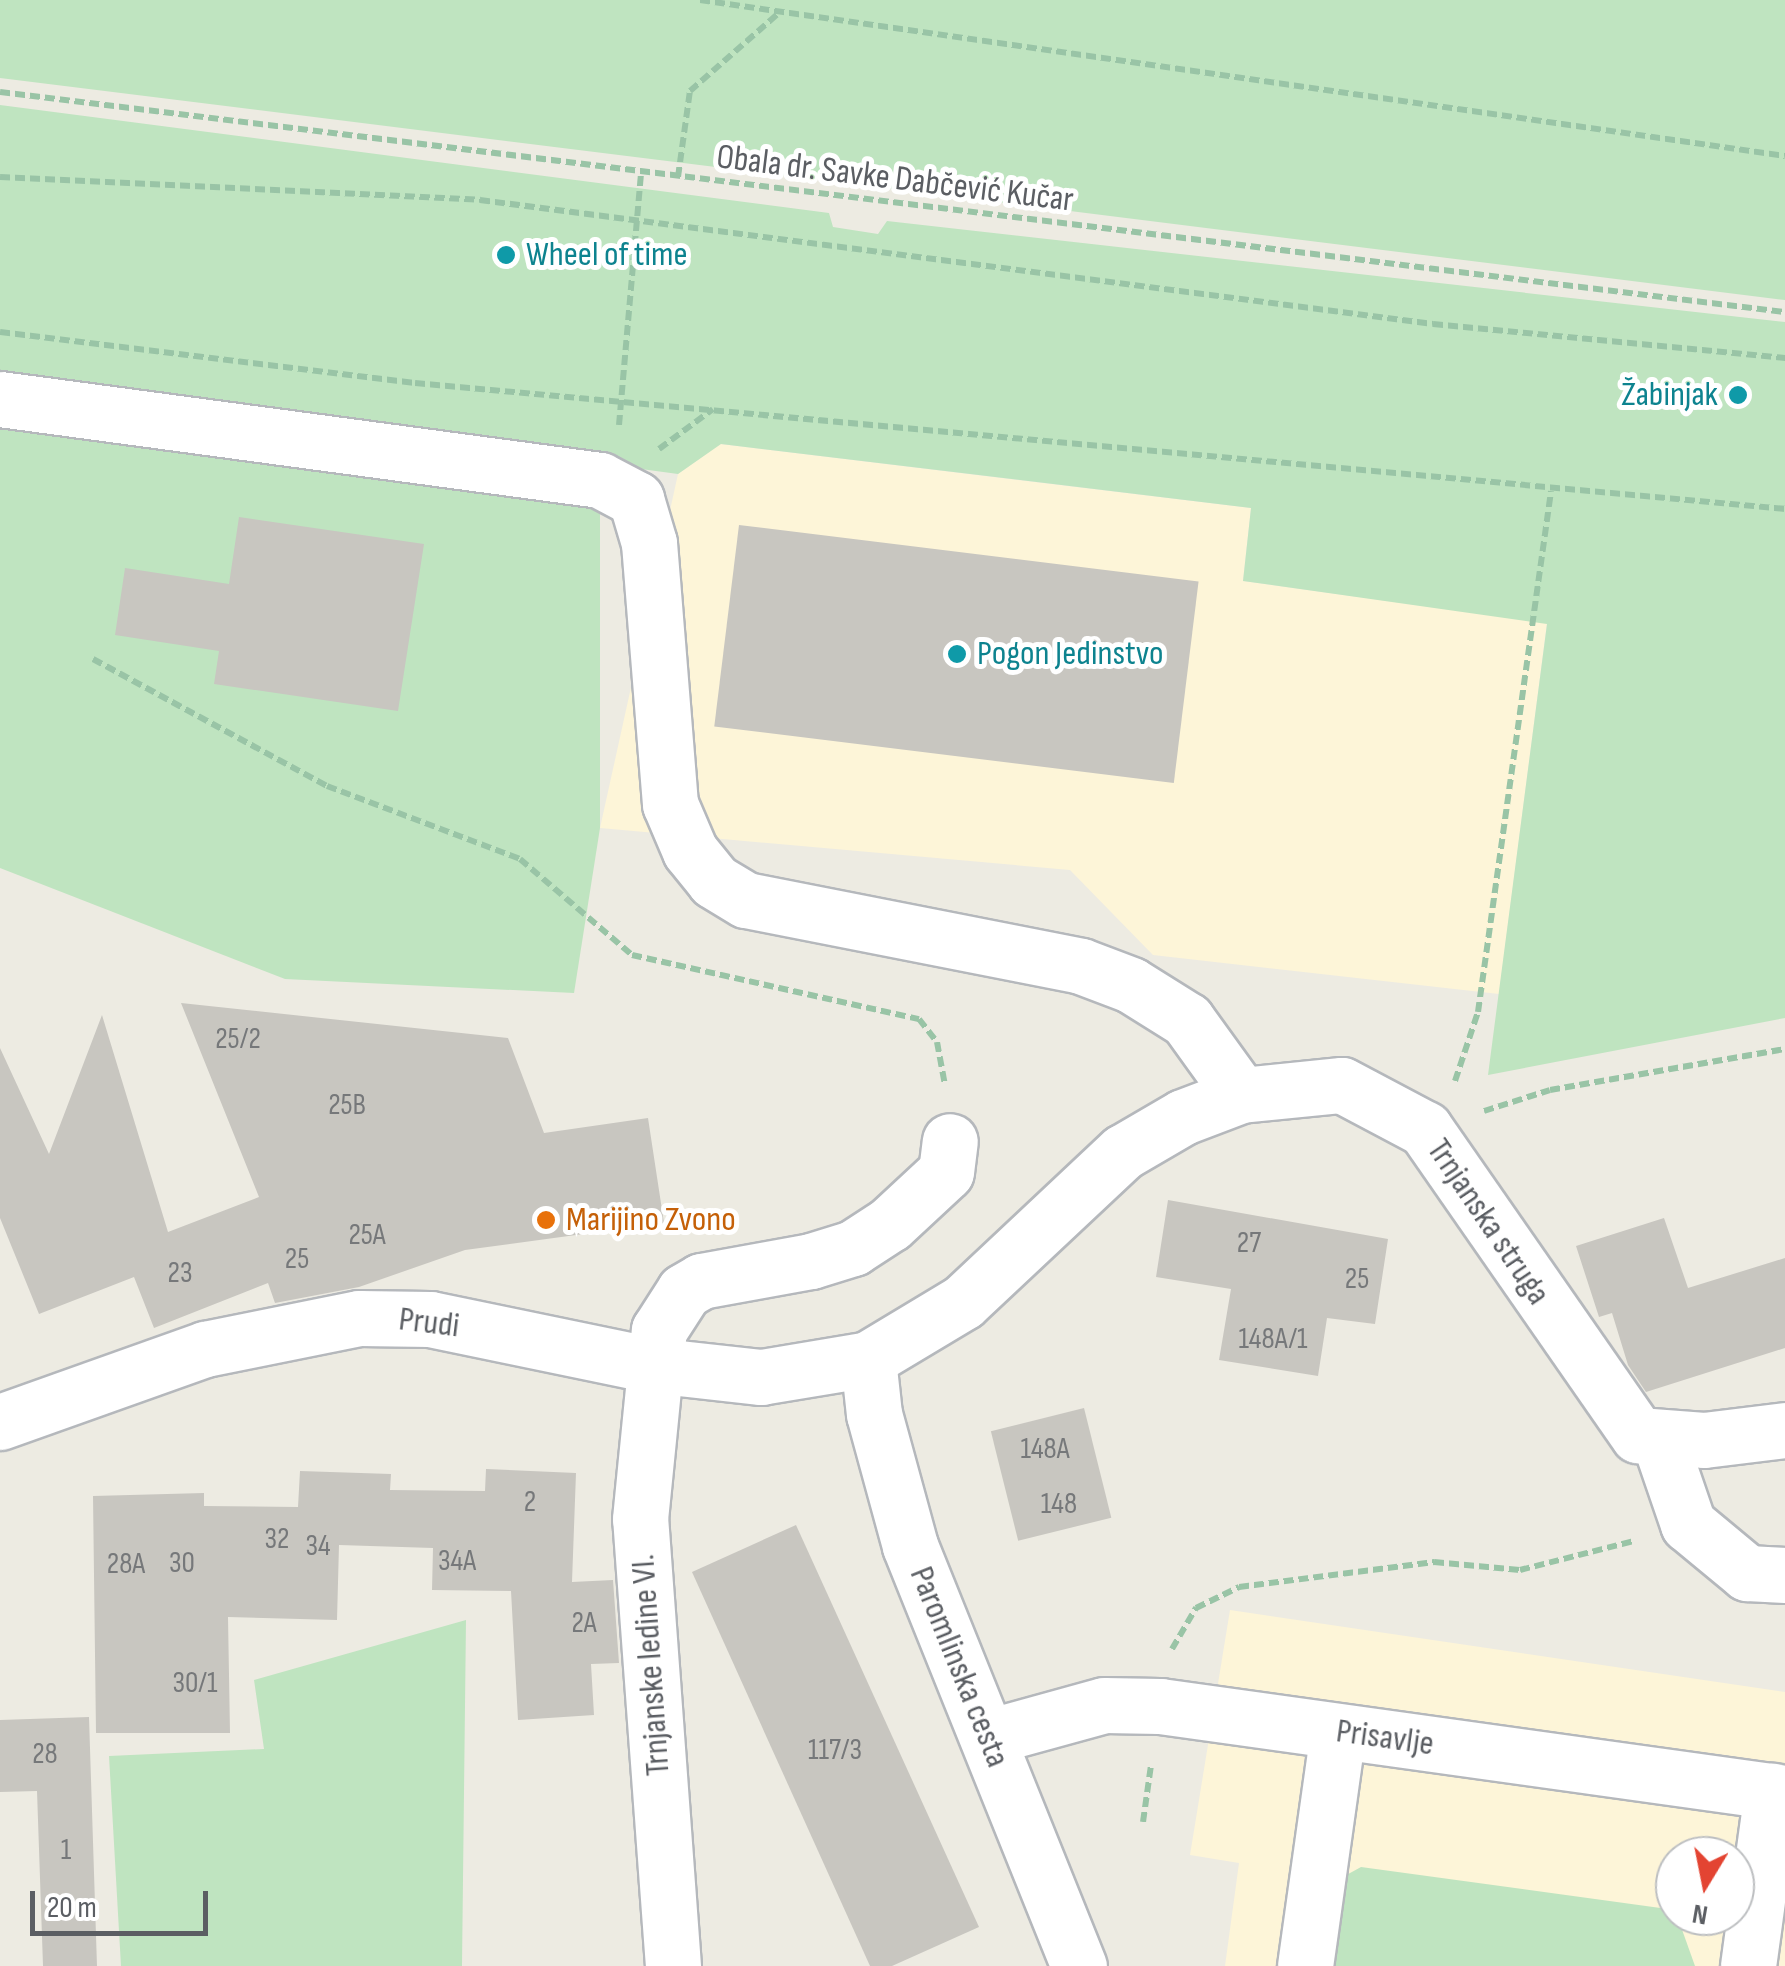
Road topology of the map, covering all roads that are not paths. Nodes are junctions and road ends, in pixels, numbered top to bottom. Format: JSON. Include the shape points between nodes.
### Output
{"nodes":[{"id":1,"x":0,"y":399,"type":"edge"},
{"id":2,"x":1241,"y":1096,"type":"junction"},
{"id":3,"x":950,"y":1141,"type":"road end"},
{"id":4,"x":868,"y":1359,"type":"junction"},
{"id":5,"x":652,"y":1364,"type":"junction"},
{"id":6,"x":0,"y":1422,"type":"edge"},
{"id":7,"x":1779,"y":1423,"type":"edge"},
{"id":8,"x":1660,"y":1442,"type":"junction"},
{"id":9,"x":1785,"y":1576,"type":"edge"},
{"id":10,"x":1338,"y":1732,"type":"junction"},
{"id":11,"x":988,"y":1737,"type":"junction"},
{"id":12,"x":1778,"y":1792,"type":"edge"},
{"id":13,"x":673,"y":1966,"type":"edge"},
{"id":14,"x":1078,"y":1966,"type":"edge"},
{"id":15,"x":1304,"y":1966,"type":"edge"},
{"id":16,"x":1748,"y":1966,"type":"edge"}],
"edges":[{"from":1,"to":2,"type":"street","via":[[600,480],[636,499],[650,543],[670,804],[690,851],[714,880],[746,900],[1081,966],[1131,986],[1187,1020]]},
{"from":2,"to":4,"type":"street","name":"Trnjanska struga","via":[[1123,1152],[962,1302]]},
{"from":2,"to":8,"type":"street","name":"Trnjanska struga","via":[[1342,1085],[1425,1129],[1622,1420]]},
{"from":3,"to":5,"type":"street","name":"Trnjanske ledine VI.","via":[[946,1172],[924,1200],[853,1248],[684,1290],[658,1330]]},
{"from":4,"to":5,"type":"street","name":"Prudi","via":[[761,1377]]},
{"from":4,"to":11,"type":"street","name":"Paromlinska cesta","via":[[890,1483]]},
{"from":5,"to":6,"type":"street","name":"Prudi","via":[[430,1320],[359,1318],[206,1349]]},
{"from":5,"to":13,"type":"street","name":"Trnjanske ledine VI.","via":[[640,1519]]},
{"from":7,"to":8,"type":"street"},
{"from":8,"to":9,"type":"street","via":[[1688,1524],[1747,1573]]},
{"from":10,"to":11,"type":"street","name":"Prisavlje","via":[[1160,1706],[1104,1705]]},
{"from":10,"to":12,"type":"street","name":"Prisavlje"},
{"from":10,"to":15,"type":"street"},
{"from":11,"to":14,"type":"street","name":"Paromlinska cesta"},
{"from":12,"to":16,"type":"street"}]}
